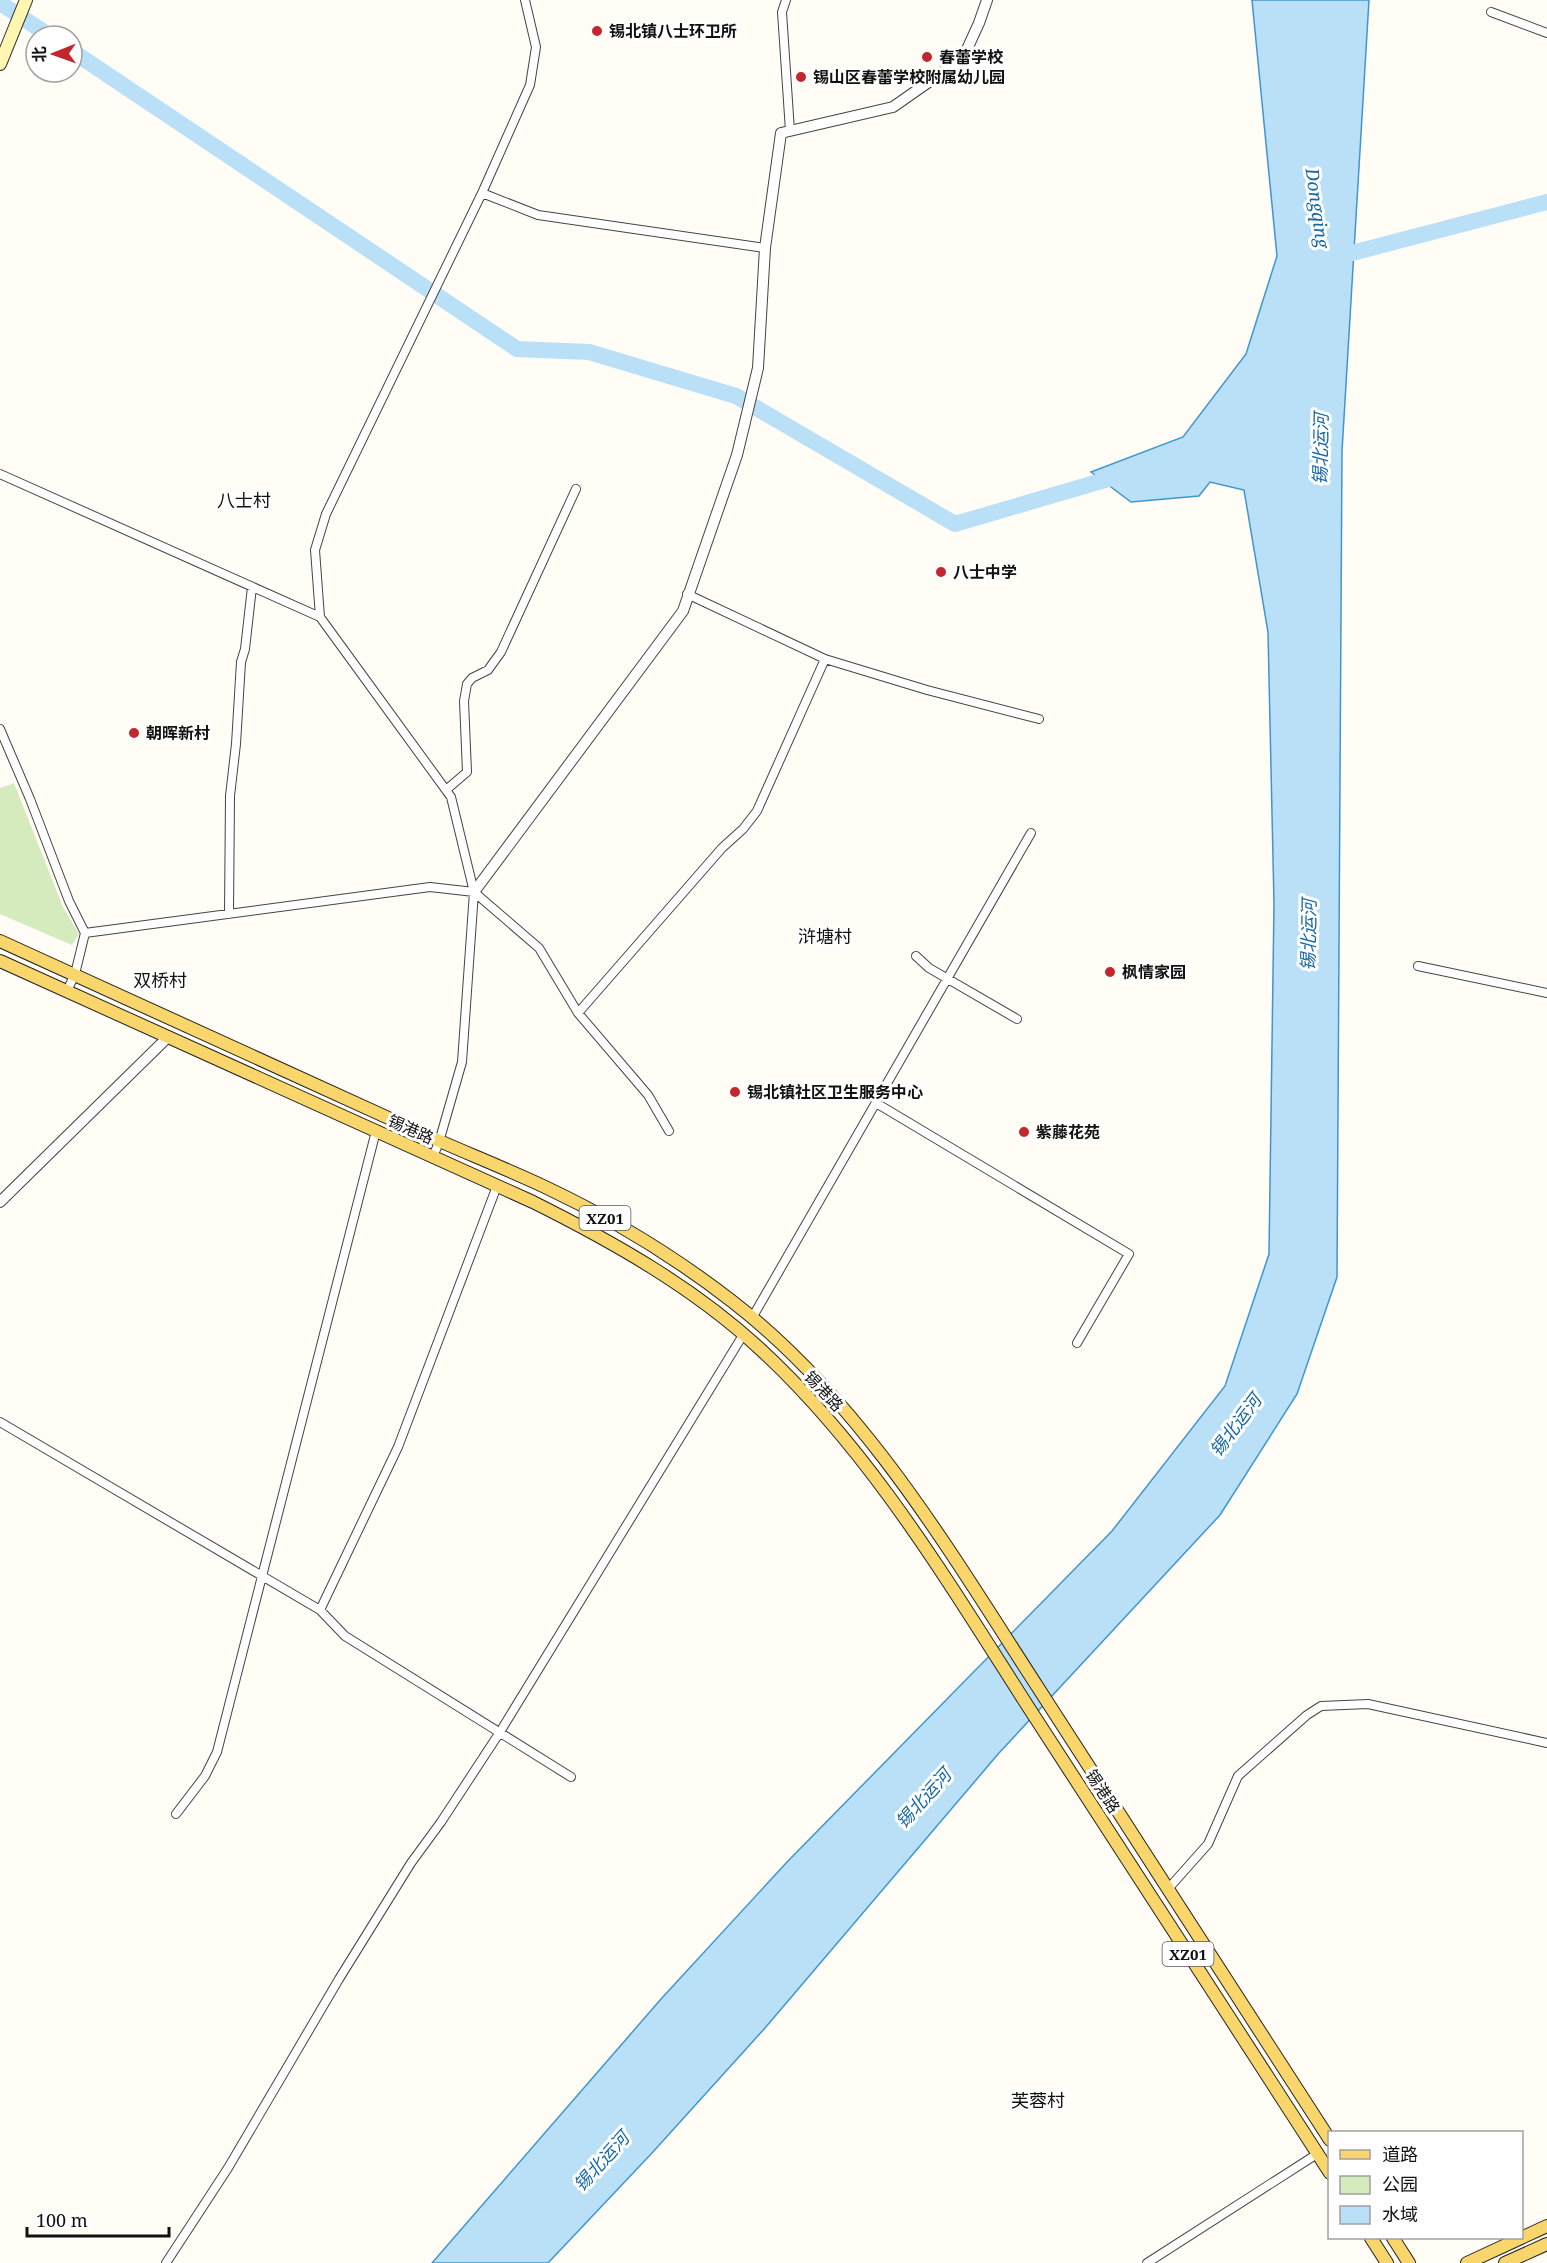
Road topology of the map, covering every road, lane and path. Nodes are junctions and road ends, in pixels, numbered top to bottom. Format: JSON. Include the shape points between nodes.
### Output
{"nodes":[{"id":1,"x":26,"y":0,"type":"edge"},
{"id":2,"x":525,"y":0,"type":"edge"},
{"id":3,"x":786,"y":0,"type":"edge"},
{"id":4,"x":987,"y":0,"type":"edge"},
{"id":5,"x":1491,"y":12,"type":"dead end"},
{"id":6,"x":1547,"y":33,"type":"edge"},
{"id":7,"x":0,"y":64,"type":"edge"},
{"id":8,"x":790,"y":131,"type":"junction"},
{"id":9,"x":482,"y":193,"type":"junction"},
{"id":10,"x":765,"y":248,"type":"junction"},
{"id":11,"x":0,"y":474,"type":"edge"},
{"id":12,"x":576,"y":489,"type":"dead end"},
{"id":13,"x":252,"y":586,"type":"junction"},
{"id":14,"x":687,"y":594,"type":"junction"},
{"id":15,"x":320,"y":617,"type":"junction"},
{"id":16,"x":825,"y":659,"type":"junction"},
{"id":17,"x":1039,"y":719,"type":"dead end"},
{"id":18,"x":0,"y":729,"type":"edge"},
{"id":19,"x":446,"y":790,"type":"junction"},
{"id":20,"x":1031,"y":833,"type":"dead end"},
{"id":21,"x":474,"y":892,"type":"junction"},
{"id":22,"x":229,"y":914,"type":"junction"},
{"id":23,"x":85,"y":933,"type":"junction"},
{"id":24,"x":0,"y":941,"type":"edge"},
{"id":25,"x":916,"y":956,"type":"dead end"},
{"id":26,"x":0,"y":961,"type":"edge"},
{"id":27,"x":1418,"y":966,"type":"dead end"},
{"id":28,"x":75,"y":974,"type":"junction"},
{"id":29,"x":948,"y":979,"type":"junction"},
{"id":30,"x":67,"y":991,"type":"junction"},
{"id":31,"x":1547,"y":993,"type":"edge"},
{"id":32,"x":578,"y":1013,"type":"junction"},
{"id":33,"x":1017,"y":1019,"type":"dead end"},
{"id":34,"x":168,"y":1037,"type":"junction"},
{"id":35,"x":876,"y":1103,"type":"junction"},
{"id":36,"x":376,"y":1131,"type":"junction"},
{"id":37,"x":669,"y":1131,"type":"dead end"},
{"id":38,"x":439,"y":1142,"type":"junction"},
{"id":39,"x":433,"y":1157,"type":"junction"},
{"id":40,"x":497,"y":1186,"type":"junction"},
{"id":41,"x":0,"y":1202,"type":"edge"},
{"id":42,"x":752,"y":1318,"type":"junction"},
{"id":43,"x":743,"y":1335,"type":"junction"},
{"id":44,"x":1077,"y":1343,"type":"dead end"},
{"id":45,"x":0,"y":1422,"type":"edge"},
{"id":46,"x":260,"y":1576,"type":"junction"},
{"id":47,"x":320,"y":1610,"type":"junction"},
{"id":48,"x":500,"y":1732,"type":"junction"},
{"id":49,"x":1547,"y":1743,"type":"edge"},
{"id":50,"x":571,"y":1777,"type":"dead end"},
{"id":51,"x":176,"y":1814,"type":"dead end"},
{"id":52,"x":1168,"y":1889,"type":"junction"},
{"id":53,"x":1328,"y":2138,"type":"edge"},
{"id":54,"x":1317,"y":2154,"type":"junction"},
{"id":55,"x":1328,"y":2171,"type":"edge"},
{"id":56,"x":1545,"y":2227,"type":"edge"},
{"id":57,"x":1523,"y":2230,"type":"edge"},
{"id":58,"x":1523,"y":2237,"type":"edge"},
{"id":59,"x":1372,"y":2239,"type":"edge"},
{"id":60,"x":1393,"y":2239,"type":"edge"},
{"id":61,"x":1519,"y":2239,"type":"edge"},
{"id":62,"x":1547,"y":2244,"type":"edge"},
{"id":63,"x":166,"y":2263,"type":"edge"},
{"id":64,"x":1147,"y":2263,"type":"edge"},
{"id":65,"x":1387,"y":2263,"type":"edge"},
{"id":66,"x":1409,"y":2263,"type":"edge"},
{"id":67,"x":1467,"y":2263,"type":"edge"},
{"id":68,"x":1505,"y":2263,"type":"edge"},
{"id":69,"x":1529,"y":2263,"type":"edge"}],
"edges":[{"from":1,"to":7,"type":"main road"},
{"from":2,"to":9,"type":"street","via":[[536,47],[530,86]]},
{"from":3,"to":8,"type":"street","via":[[782,12]]},
{"from":4,"to":8,"type":"street","via":[[963,58],[893,107]]},
{"from":5,"to":6,"type":"street"},
{"from":8,"to":10,"type":"street","via":[[781,133]]},
{"from":9,"to":10,"type":"street","via":[[538,215]]},
{"from":9,"to":15,"type":"street","via":[[326,514],[315,550]]},
{"from":10,"to":14,"type":"street","via":[[758,368],[737,455]]},
{"from":11,"to":13,"type":"street"},
{"from":12,"to":19,"type":"street","via":[[501,652],[488,670],[467,684],[467,772]]},
{"from":13,"to":15,"type":"street"},
{"from":13,"to":22,"type":"street","via":[[241,662],[230,796]]},
{"from":14,"to":16,"type":"street"},
{"from":14,"to":21,"type":"street","via":[[683,611]]},
{"from":15,"to":19,"type":"street"},
{"from":16,"to":17,"type":"street"},
{"from":16,"to":32,"type":"street","via":[[757,811]]},
{"from":18,"to":23,"type":"street"},
{"from":19,"to":21,"type":"street"},
{"from":20,"to":29,"type":"street"},
{"from":21,"to":22,"type":"street","via":[[430,887]]},
{"from":21,"to":32,"type":"street","via":[[539,948]]},
{"from":21,"to":38,"type":"street","via":[[462,1062]]},
{"from":22,"to":23,"type":"street"},
{"from":23,"to":28,"type":"street"},
{"from":24,"to":28,"type":"main road","name":"锡港路","number":"XZ01"},
{"from":25,"to":29,"type":"street"},
{"from":26,"to":30,"type":"main road","name":"锡港路","number":"XZ01"},
{"from":27,"to":31,"type":"street"},
{"from":28,"to":30,"type":"street"},
{"from":28,"to":38,"type":"main road","name":"锡港路","number":"XZ01"},
{"from":29,"to":33,"type":"street"},
{"from":29,"to":35,"type":"street"},
{"from":30,"to":34,"type":"main road","name":"锡港路","number":"XZ01"},
{"from":32,"to":37,"type":"street","via":[[648,1095]]},
{"from":34,"to":36,"type":"main road","name":"锡港路","number":"XZ01"},
{"from":34,"to":41,"type":"street"},
{"from":35,"to":42,"type":"street"},
{"from":35,"to":44,"type":"street","via":[[1129,1254]]},
{"from":36,"to":39,"type":"main road","name":"锡港路","number":"XZ01"},
{"from":36,"to":46,"type":"street"},
{"from":38,"to":39,"type":"street"},
{"from":38,"to":42,"type":"main road","name":"锡港路","number":"XZ01","via":[[541,1185],[616,1224],[694,1274]]},
{"from":39,"to":40,"type":"main road","name":"锡港路","number":"XZ01"},
{"from":40,"to":43,"type":"main road","name":"锡港路","number":"XZ01","via":[[576,1223],[647,1264]]},
{"from":40,"to":47,"type":"street","via":[[398,1447]]},
{"from":42,"to":52,"type":"main road","name":"锡港路","number":"XZ01","via":[[844,1409],[905,1487]]},
{"from":43,"to":48,"type":"street"},
{"from":43,"to":54,"type":"main road","name":"锡港路","number":"XZ01","via":[[830,1421],[890,1498]]},
{"from":45,"to":46,"type":"street"},
{"from":46,"to":47,"type":"street"},
{"from":46,"to":51,"type":"street","via":[[217,1752],[205,1776]]},
{"from":47,"to":48,"type":"street","via":[[345,1636]]},
{"from":48,"to":50,"type":"street"},
{"from":48,"to":63,"type":"street","via":[[411,1863],[228,2168]]},
{"from":49,"to":52,"type":"street","via":[[1368,1704],[1321,1706],[1238,1776],[1208,1845]]},
{"from":52,"to":53,"type":"main road","name":"锡港路","number":"XZ01"},
{"from":54,"to":55,"type":"main road","name":"锡港路","number":"XZ01"},
{"from":54,"to":64,"type":"street"},
{"from":56,"to":57,"type":"main road"},
{"from":56,"to":58,"type":"main road"},
{"from":59,"to":65,"type":"main road"},
{"from":60,"to":66,"type":"main road"},
{"from":61,"to":67,"type":"main road"},
{"from":62,"to":68,"type":"main road"},
{"from":62,"to":69,"type":"main road"}]}
